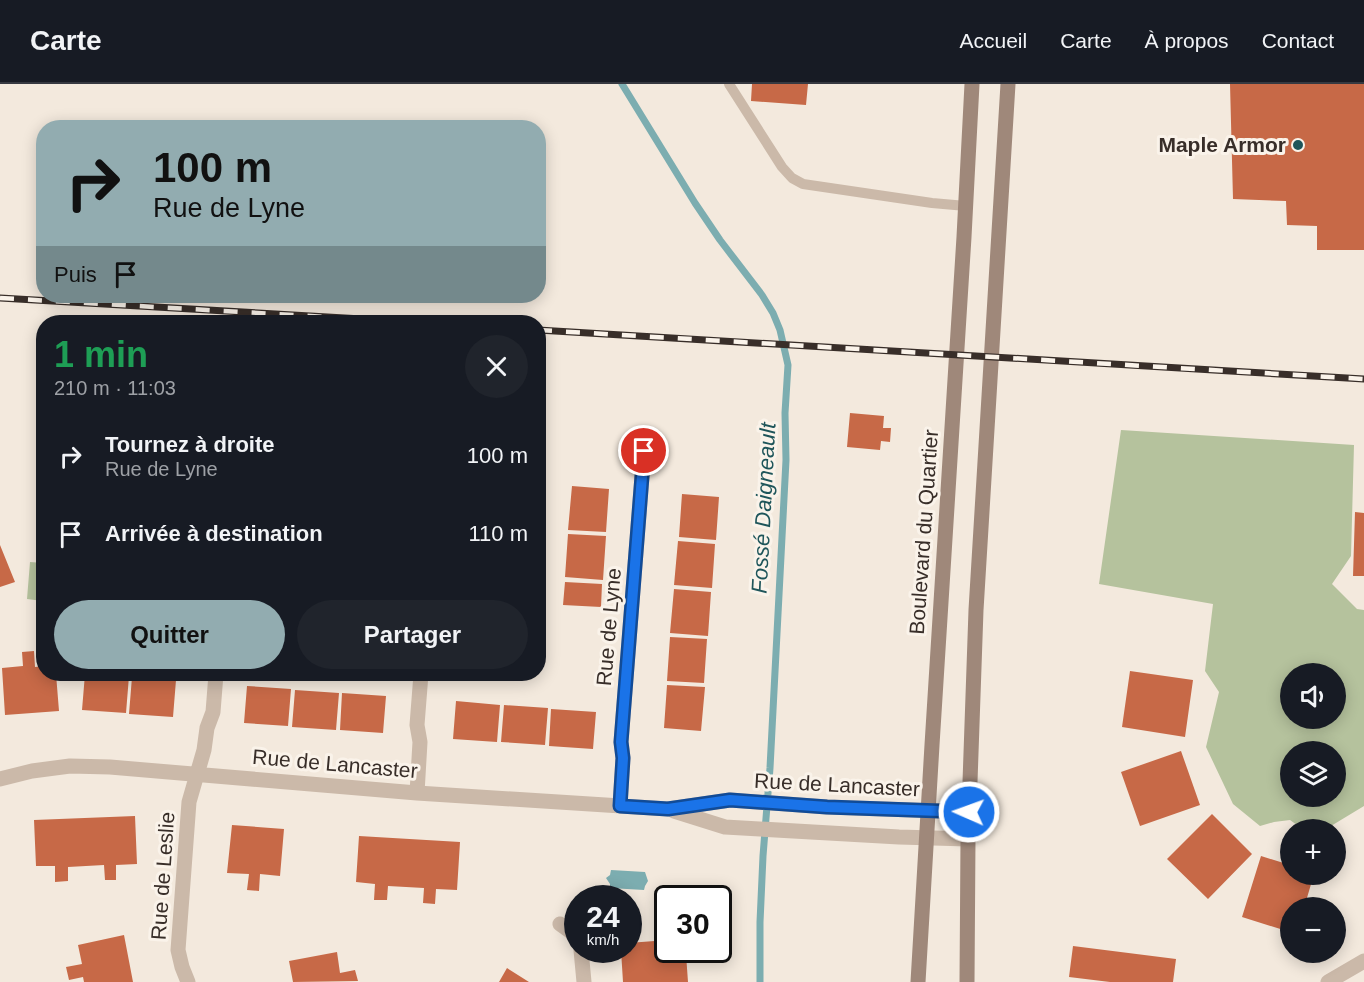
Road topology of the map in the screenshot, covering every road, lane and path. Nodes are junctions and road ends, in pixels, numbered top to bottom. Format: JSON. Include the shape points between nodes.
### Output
{"nodes":[{"id":1,"x":729,"y":84,"type":"edge"},
{"id":2,"x":972,"y":84,"type":"edge"},
{"id":3,"x":1008,"y":84,"type":"edge"},
{"id":4,"x":966,"y":206,"type":"junction"},
{"id":5,"x":644,"y":451,"type":"dead end"},
{"id":6,"x":215,"y":681,"type":"edge"},
{"id":7,"x":420,"y":681,"type":"edge"},
{"id":8,"x":198,"y":773,"type":"junction"},
{"id":9,"x":0,"y":778,"type":"edge"},
{"id":10,"x":417,"y":793,"type":"junction"},
{"id":11,"x":620,"y":806,"type":"junction"},
{"id":12,"x":668,"y":809,"type":"junction"},
{"id":13,"x":928,"y":810,"type":"junction"},
{"id":14,"x":969,"y":812,"type":"junction"},
{"id":15,"x":927,"y":838,"type":"junction"},
{"id":16,"x":968,"y":839,"type":"junction"},
{"id":17,"x":560,"y":924,"type":"dead end"},
{"id":18,"x":564,"y":927,"type":"edge"},
{"id":19,"x":1364,"y":961,"type":"edge"},
{"id":20,"x":582,"y":963,"type":"edge"},
{"id":21,"x":188,"y":982,"type":"edge"},
{"id":22,"x":584,"y":982,"type":"edge"},
{"id":23,"x":918,"y":982,"type":"edge"},
{"id":24,"x":967,"y":982,"type":"edge"},
{"id":25,"x":1328,"y":982,"type":"edge"}],
"edges":[{"from":1,"to":4,"type":"lane","via":[[782,167],[803,184]]},
{"from":2,"to":4,"type":"main road","name":"Boulevard du Quartier"},
{"from":3,"to":14,"type":"main road","via":[[976,610]]},
{"from":4,"to":13,"type":"main road","name":"Boulevard du Quartier"},
{"from":5,"to":11,"type":"street","name":"Rue de Lyne","via":[[621,742]]},
{"from":6,"to":8,"type":"street","name":"Rue de Leslie","via":[[213,712]]},
{"from":7,"to":10,"type":"street"},
{"from":8,"to":9,"type":"street","name":"Rue de Lancaster","via":[[70,766]]},
{"from":8,"to":10,"type":"street","name":"Rue de Lancaster"},
{"from":8,"to":21,"type":"street","name":"Rue de Leslie","via":[[189,802],[178,950]]},
{"from":10,"to":11,"type":"street","name":"Rue de Lancaster"},
{"from":11,"to":12,"type":"street","name":"Rue de Lancaster"},
{"from":12,"to":13,"type":"street","name":"Rue de Lancaster","via":[[730,800]]},
{"from":12,"to":15,"type":"street","name":"Rue de Lancaster","via":[[725,827]]},
{"from":13,"to":14,"type":"street","name":"Rue de Lancaster"},
{"from":13,"to":15,"type":"main road","name":"Boulevard du Quartier"},
{"from":14,"to":16,"type":"main road"},
{"from":15,"to":16,"type":"street","name":"Rue de Lancaster"},
{"from":15,"to":23,"type":"main road","name":"Boulevard du Quartier"},
{"from":16,"to":24,"type":"main road"},
{"from":17,"to":18,"type":"street"},
{"from":19,"to":25,"type":"street"},
{"from":20,"to":22,"type":"street"}]}
